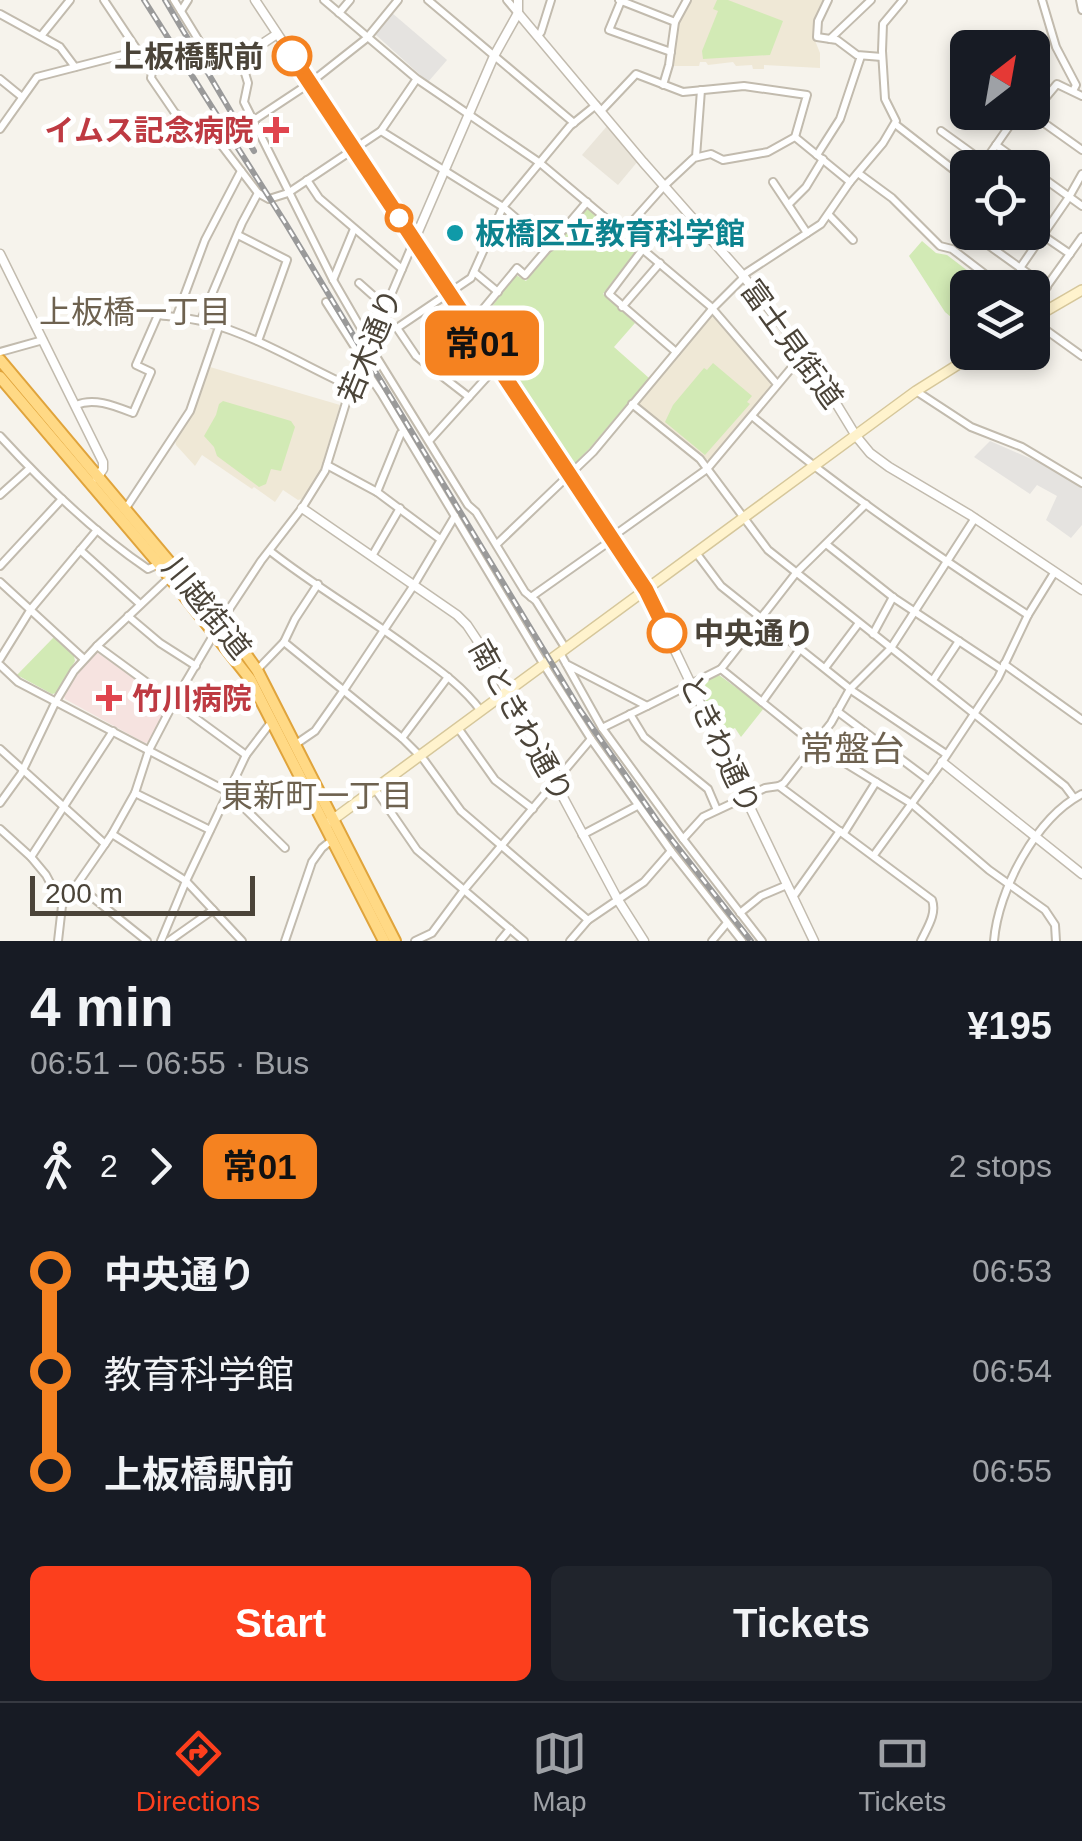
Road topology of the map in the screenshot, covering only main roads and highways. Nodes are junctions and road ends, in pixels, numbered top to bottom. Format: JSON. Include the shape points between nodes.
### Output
{"nodes":[{"id":1,"x":1080,"y":293,"type":"edge"},
{"id":2,"x":1050,"y":307,"type":"edge"},
{"id":3,"x":0,"y":360,"type":"edge"},
{"id":4,"x":950,"y":370,"type":"edge"},
{"id":5,"x":0,"y":377,"type":"edge"},
{"id":6,"x":94,"y":480,"type":"junction"},
{"id":7,"x":173,"y":574,"type":"junction"},
{"id":8,"x":218,"y":628,"type":"junction"},
{"id":9,"x":330,"y":823,"type":"junction"},
{"id":10,"x":337,"y":837,"type":"junction"},
{"id":11,"x":384,"y":941,"type":"edge"},
{"id":12,"x":394,"y":941,"type":"edge"}],
"edges":[{"from":1,"to":2,"type":"main road"},
{"from":3,"to":6,"type":"highway","name":"川越街道"},
{"from":4,"to":9,"type":"main road"},
{"from":5,"to":6,"type":"highway","name":"川越街道"},
{"from":6,"to":7,"type":"highway","name":"川越街道","via":[[126,510]]},
{"from":6,"to":7,"type":"highway","name":"川越街道"},
{"from":7,"to":8,"type":"highway","name":"川越街道"},
{"from":8,"to":9,"type":"highway","name":"川越街道"},
{"from":8,"to":9,"type":"highway","name":"川越街道","via":[[257,670]]},
{"from":9,"to":10,"type":"highway","name":"川越街道"},
{"from":10,"to":11,"type":"highway","name":"川越街道"},
{"from":10,"to":12,"type":"highway","name":"川越街道"}]}
